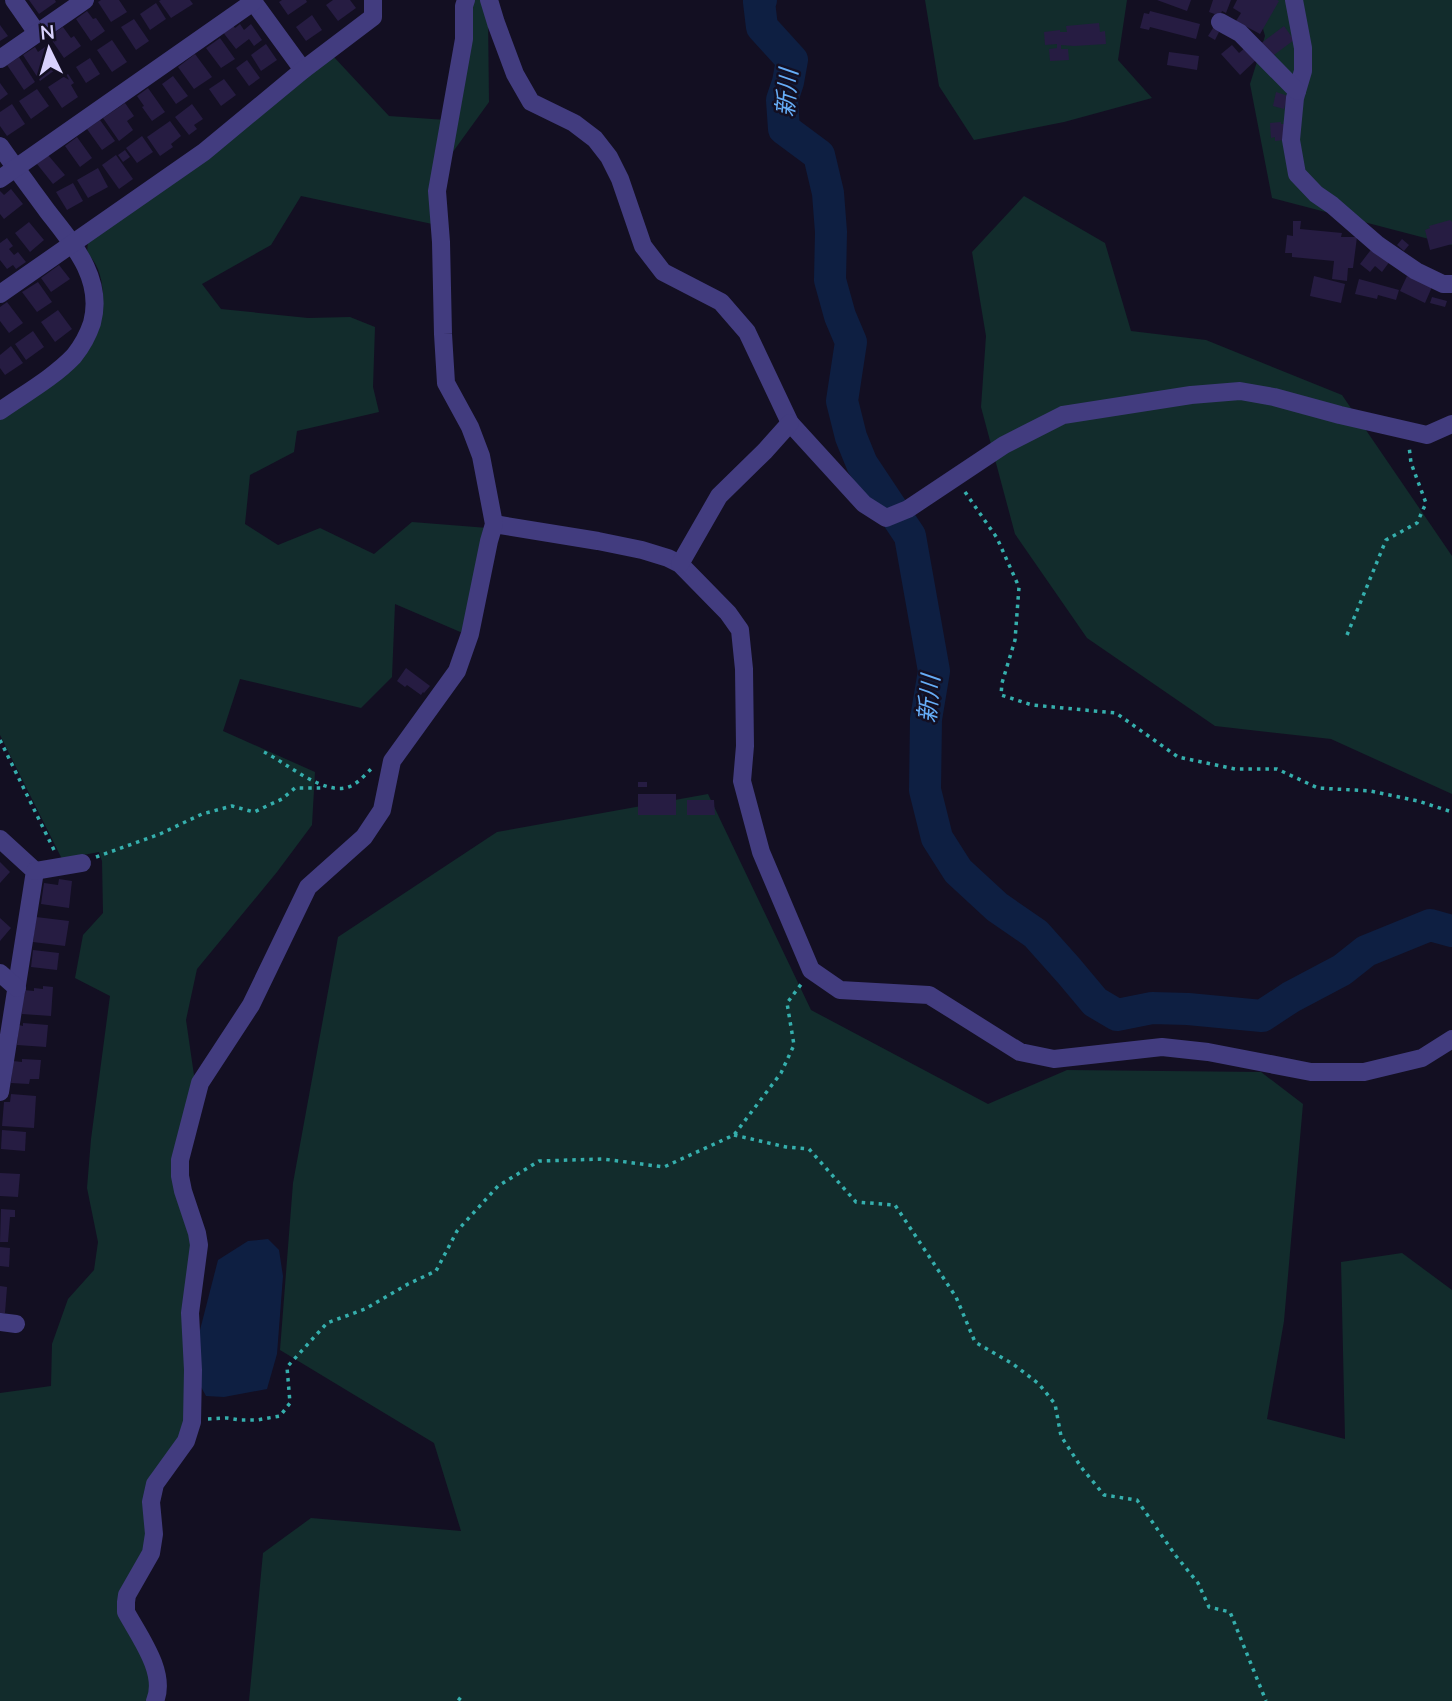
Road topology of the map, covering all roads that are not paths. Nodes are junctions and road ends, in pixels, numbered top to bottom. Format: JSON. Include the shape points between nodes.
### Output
{"nodes":[{"id":1,"x":14,"y":0,"type":"edge"},
{"id":2,"x":85,"y":0,"type":"edge"},
{"id":3,"x":373,"y":0,"type":"edge"},
{"id":4,"x":466,"y":0,"type":"edge"},
{"id":5,"x":489,"y":0,"type":"edge"},
{"id":6,"x":1294,"y":0,"type":"edge"},
{"id":7,"x":252,"y":1,"type":"edge"},
{"id":8,"x":1220,"y":22,"type":"dead end"},
{"id":9,"x":37,"y":33,"type":"junction"},
{"id":10,"x":0,"y":59,"type":"edge"},
{"id":11,"x":303,"y":71,"type":"junction"},
{"id":12,"x":1297,"y":91,"type":"junction"},
{"id":13,"x":0,"y":146,"type":"edge"},
{"id":14,"x":16,"y":169,"type":"junction"},
{"id":15,"x":0,"y":179,"type":"edge"},
{"id":16,"x":72,"y":244,"type":"junction"},
{"id":17,"x":1452,"y":284,"type":"edge"},
{"id":18,"x":0,"y":294,"type":"edge"},
{"id":19,"x":0,"y":411,"type":"edge"},
{"id":20,"x":790,"y":423,"type":"junction"},
{"id":21,"x":1452,"y":424,"type":"edge"},
{"id":22,"x":494,"y":524,"type":"junction"},
{"id":23,"x":680,"y":564,"type":"junction"},
{"id":24,"x":0,"y":839,"type":"edge"},
{"id":25,"x":82,"y":863,"type":"road end"},
{"id":26,"x":35,"y":871,"type":"junction"},
{"id":27,"x":0,"y":973,"type":"edge"},
{"id":28,"x":17,"y":988,"type":"junction"},
{"id":29,"x":1452,"y":1040,"type":"edge"},
{"id":30,"x":0,"y":1091,"type":"edge"},
{"id":31,"x":155,"y":1701,"type":"edge"}],
"edges":[{"from":1,"to":9,"type":"street"},
{"from":2,"to":9,"type":"street"},
{"from":3,"to":11,"type":"street","via":[[373,17]]},
{"from":4,"to":22,"type":"street","via":[[464,38],[437,191],[443,334],[446,383],[481,456]]},
{"from":5,"to":20,"type":"street","via":[[515,74],[531,102],[595,139],[620,179],[643,246],[663,272],[721,302],[738,320]]},
{"from":6,"to":12,"type":"street","via":[[1303,48]]},
{"from":7,"to":11,"type":"street"},
{"from":7,"to":14,"type":"street"},
{"from":8,"to":12,"type":"street","via":[[1240,33]]},
{"from":9,"to":10,"type":"street"},
{"from":11,"to":16,"type":"street","via":[[204,152]]},
{"from":12,"to":17,"type":"street","via":[[1291,140],[1297,174],[1378,245],[1416,271]]},
{"from":13,"to":14,"type":"street"},
{"from":14,"to":15,"type":"street"},
{"from":14,"to":16,"type":"street"},
{"from":16,"to":18,"type":"street"},
{"from":16,"to":19,"type":"street","via":[[85,262],[94,289],[89,330],[76,354]]},
{"from":20,"to":21,"type":"street","via":[[864,504],[886,518],[1063,415],[1240,391],[1427,435]]},
{"from":20,"to":23,"type":"street","via":[[719,496]]},
{"from":22,"to":23,"type":"street","via":[[642,550]]},
{"from":22,"to":31,"type":"street","via":[[470,634],[457,671],[392,761],[376,819],[363,837],[308,887],[251,1005],[200,1083],[180,1160],[183,1191],[199,1245],[190,1313],[192,1422],[186,1441],[155,1484],[150,1502],[151,1553],[126,1602],[126,1612],[154,1664],[159,1692]]},
{"from":23,"to":29,"type":"street","via":[[740,630],[745,720],[742,781],[761,852],[811,970],[840,990],[929,995],[1020,1052],[1054,1059],[1162,1047],[1311,1072],[1364,1072],[1422,1058]]},
{"from":24,"to":26,"type":"street"},
{"from":25,"to":26,"type":"street"},
{"from":26,"to":28,"type":"street"},
{"from":27,"to":28,"type":"street"},
{"from":28,"to":30,"type":"street"}]}
